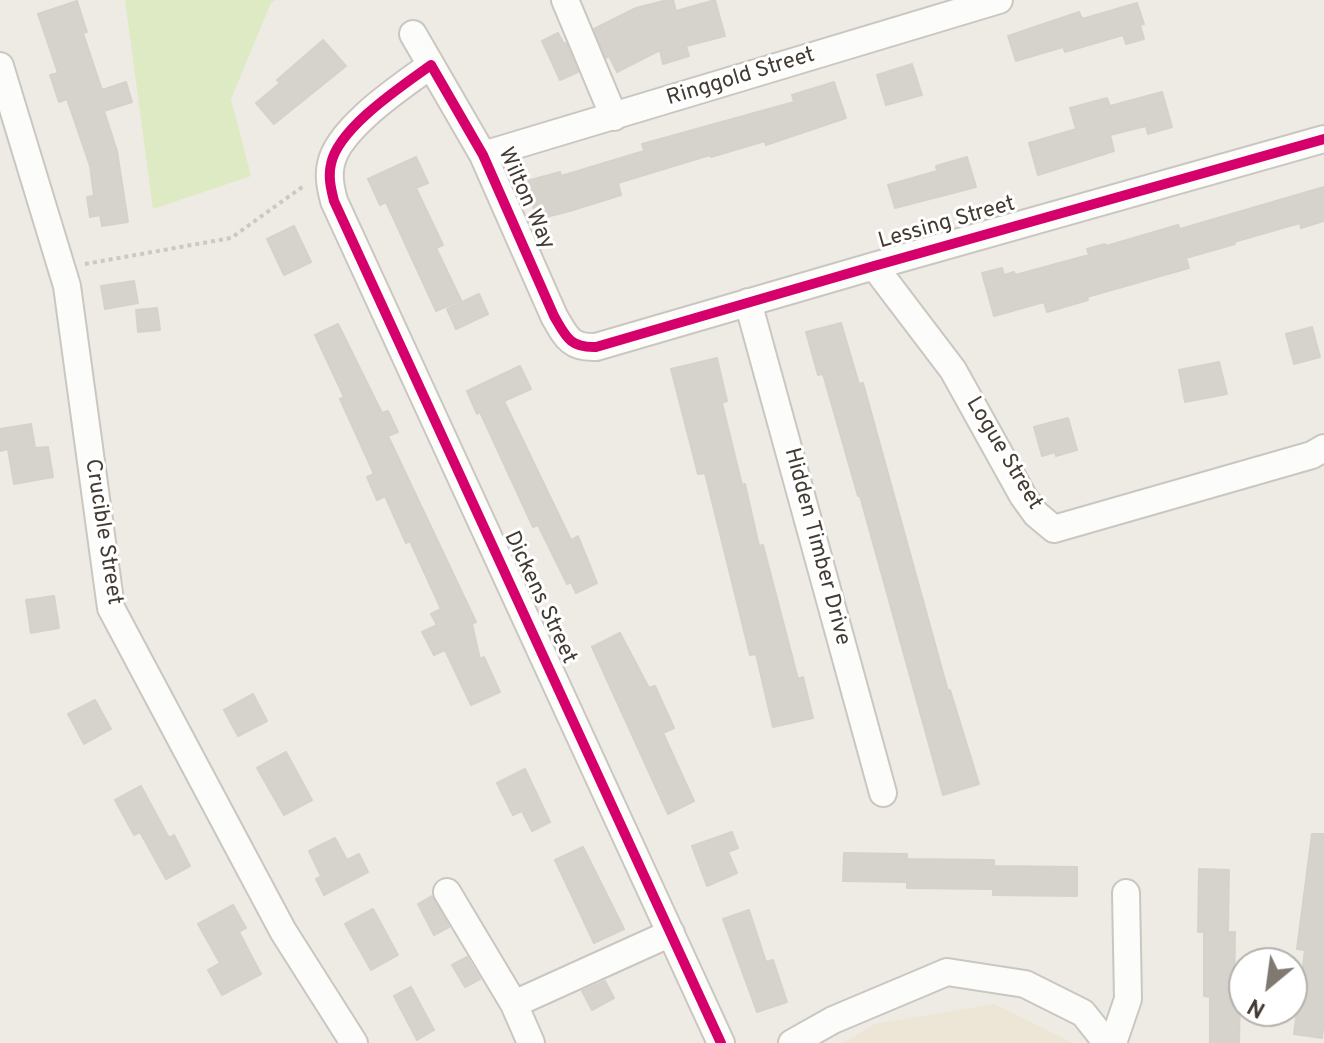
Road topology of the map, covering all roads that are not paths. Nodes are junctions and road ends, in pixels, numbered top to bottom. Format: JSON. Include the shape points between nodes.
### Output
{"nodes":[{"id":1,"x":565,"y":0,"type":"edge"},
{"id":2,"x":999,"y":0,"type":"edge"},
{"id":3,"x":413,"y":34,"type":"dead end"},
{"id":4,"x":431,"y":65,"type":"junction"},
{"id":5,"x":0,"y":66,"type":"edge"},
{"id":6,"x":614,"y":117,"type":"junction"},
{"id":7,"x":1324,"y":139,"type":"edge"},
{"id":8,"x":483,"y":155,"type":"junction"},
{"id":9,"x":874,"y":266,"type":"junction"},
{"id":10,"x":748,"y":302,"type":"junction"},
{"id":11,"x":581,"y":348,"type":"joint"},
{"id":12,"x":1324,"y":448,"type":"edge"},
{"id":13,"x":883,"y":793,"type":"dead end"},
{"id":14,"x":447,"y":892,"type":"dead end"},
{"id":15,"x":1126,"y":893,"type":"dead end"},
{"id":16,"x":671,"y":933,"type":"junction"},
{"id":17,"x":514,"y":1004,"type":"junction"},
{"id":18,"x":354,"y":1043,"type":"edge"},
{"id":19,"x":531,"y":1043,"type":"edge"},
{"id":20,"x":721,"y":1043,"type":"edge"},
{"id":21,"x":792,"y":1043,"type":"edge"},
{"id":22,"x":1107,"y":1043,"type":"edge"},
{"id":23,"x":1113,"y":1043,"type":"edge"}],
"edges":[{"from":1,"to":6,"type":"street"},
{"from":2,"to":6,"type":"street","name":"Ringgold Street"},
{"from":3,"to":4,"type":"street","name":"Wilton Way"},
{"from":4,"to":8,"type":"street","name":"Wilton Way"},
{"from":4,"to":16,"type":"street","name":"Dickens Street","via":[[382,100],[333,155],[334,201]]},
{"from":5,"to":18,"type":"street","name":"Crucible Street","via":[[67,286],[111,608],[283,931]]},
{"from":6,"to":8,"type":"street","name":"Ringgold Street"},
{"from":7,"to":9,"type":"street","name":"Lessing Street"},
{"from":8,"to":11,"type":"street","name":"Wilton Way","via":[[554,316],[567,338]]},
{"from":9,"to":10,"type":"street","name":"Lessing Street"},
{"from":9,"to":12,"type":"street","name":"Logue Street","via":[[953,370],[1023,496],[1054,529]]},
{"from":10,"to":11,"type":"street","name":"Lessing Street"},
{"from":10,"to":13,"type":"street","name":"Hidden Timber Drive"},
{"from":14,"to":17,"type":"street"},
{"from":15,"to":23,"type":"street","via":[[1128,999]]},
{"from":16,"to":17,"type":"street"},
{"from":16,"to":20,"type":"street","name":"Dickens Street"},
{"from":17,"to":19,"type":"street"},
{"from":21,"to":22,"type":"street","via":[[947,972],[1025,984],[1083,1013]]}]}
